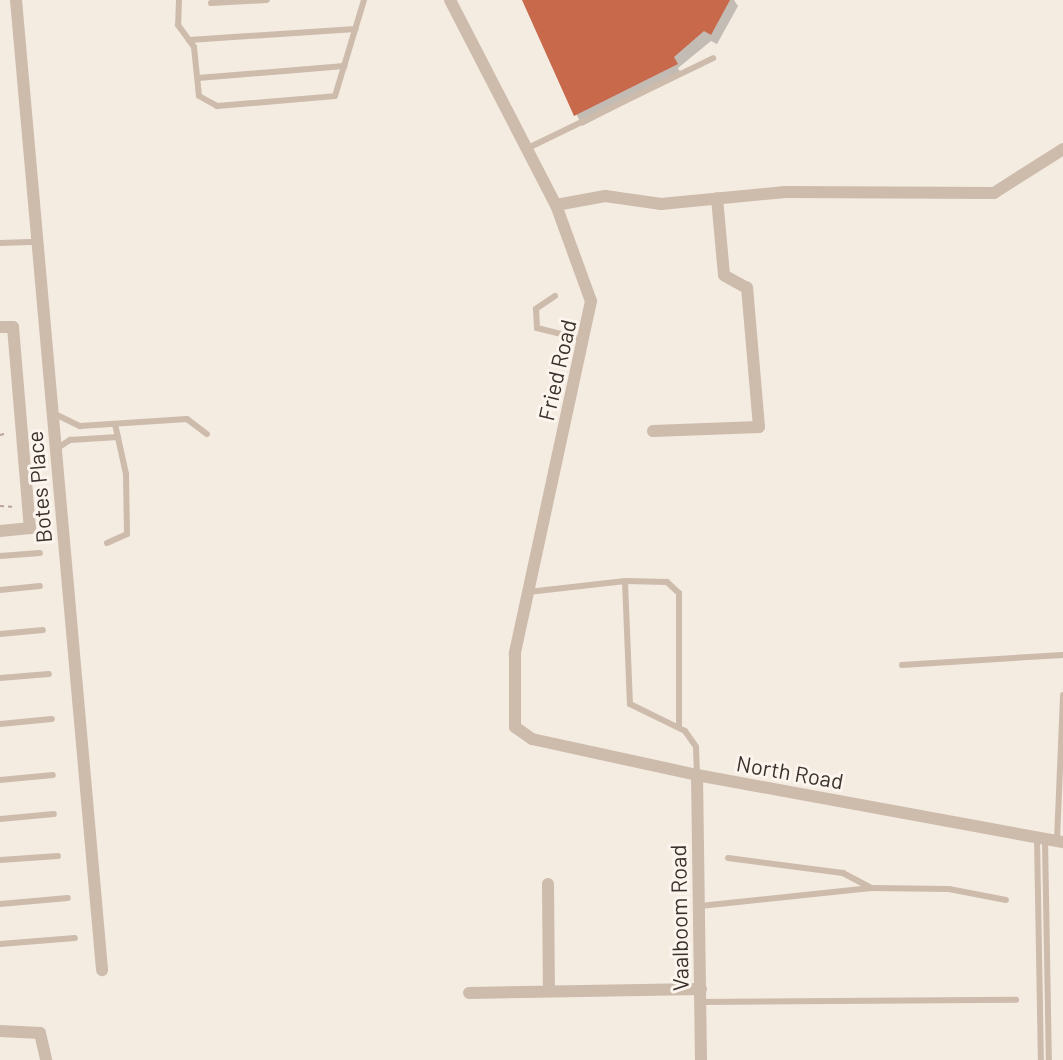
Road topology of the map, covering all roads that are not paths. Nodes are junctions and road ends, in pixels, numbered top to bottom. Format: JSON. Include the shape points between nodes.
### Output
{"nodes":[{"id":1,"x":16,"y":0,"type":"edge"},
{"id":2,"x":179,"y":0,"type":"edge"},
{"id":3,"x":267,"y":0,"type":"edge"},
{"id":4,"x":364,"y":0,"type":"edge"},
{"id":5,"x":450,"y":0,"type":"edge"},
{"id":6,"x":211,"y":3,"type":"dead end"},
{"id":7,"x":356,"y":29,"type":"junction"},
{"id":8,"x":189,"y":40,"type":"junction"},
{"id":9,"x":713,"y":58,"type":"dead end"},
{"id":10,"x":345,"y":66,"type":"junction"},
{"id":11,"x":198,"y":78,"type":"junction"},
{"id":12,"x":1063,"y":149,"type":"edge"},
{"id":13,"x":524,"y":150,"type":"junction"},
{"id":14,"x":717,"y":198,"type":"junction"},
{"id":15,"x":556,"y":205,"type":"junction"},
{"id":16,"x":37,"y":242,"type":"junction"},
{"id":17,"x":0,"y":243,"type":"edge"},
{"id":18,"x":555,"y":296,"type":"dead end"},
{"id":19,"x":0,"y":327,"type":"edge"},
{"id":20,"x":585,"y":339,"type":"junction"},
{"id":21,"x":52,"y":412,"type":"junction"},
{"id":22,"x":115,"y":424,"type":"junction"},
{"id":23,"x":653,"y":431,"type":"dead end"},
{"id":24,"x":207,"y":434,"type":"dead end"},
{"id":25,"x":118,"y":437,"type":"junction"},
{"id":26,"x":56,"y":449,"type":"junction"},
{"id":27,"x":0,"y":531,"type":"edge"},
{"id":28,"x":107,"y":543,"type":"dead end"},
{"id":29,"x":40,"y":553,"type":"dead end"},
{"id":30,"x":0,"y":556,"type":"edge"},
{"id":31,"x":625,"y":581,"type":"junction"},
{"id":32,"x":40,"y":586,"type":"dead end"},
{"id":33,"x":0,"y":590,"type":"edge"},
{"id":34,"x":528,"y":592,"type":"junction"},
{"id":35,"x":43,"y":630,"type":"dead end"},
{"id":36,"x":0,"y":634,"type":"edge"},
{"id":37,"x":1063,"y":655,"type":"edge"},
{"id":38,"x":902,"y":665,"type":"dead end"},
{"id":39,"x":49,"y":674,"type":"dead end"},
{"id":40,"x":0,"y":678,"type":"edge"},
{"id":41,"x":1063,"y":695,"type":"edge"},
{"id":42,"x":52,"y":719,"type":"dead end"},
{"id":43,"x":0,"y":724,"type":"edge"},
{"id":44,"x":679,"y":725,"type":"junction"},
{"id":45,"x":515,"y":727,"type":"joint"},
{"id":46,"x":53,"y":775,"type":"dead end"},
{"id":47,"x":697,"y":775,"type":"junction"},
{"id":48,"x":0,"y":780,"type":"edge"},
{"id":49,"x":1061,"y":780,"type":"edge"},
{"id":50,"x":54,"y":814,"type":"dead end"},
{"id":51,"x":0,"y":819,"type":"edge"},
{"id":52,"x":1050,"y":840,"type":"edge"},
{"id":53,"x":58,"y":856,"type":"dead end"},
{"id":54,"x":728,"y":858,"type":"dead end"},
{"id":55,"x":0,"y":860,"type":"edge"},
{"id":56,"x":548,"y":884,"type":"dead end"},
{"id":57,"x":871,"y":888,"type":"junction"},
{"id":58,"x":68,"y":898,"type":"dead end"},
{"id":59,"x":1006,"y":900,"type":"dead end"},
{"id":60,"x":0,"y":904,"type":"edge"},
{"id":61,"x":699,"y":906,"type":"junction"},
{"id":62,"x":75,"y":938,"type":"dead end"},
{"id":63,"x":0,"y":944,"type":"edge"},
{"id":64,"x":102,"y":970,"type":"dead end"},
{"id":65,"x":549,"y":990,"type":"junction"},
{"id":66,"x":469,"y":993,"type":"dead end"},
{"id":67,"x":701,"y":996,"type":"junction"},
{"id":68,"x":1016,"y":1000,"type":"dead end"},
{"id":69,"x":0,"y":1031,"type":"edge"},
{"id":70,"x":46,"y":1060,"type":"edge"},
{"id":71,"x":701,"y":1060,"type":"edge"},
{"id":72,"x":1041,"y":1060,"type":"edge"},
{"id":73,"x":1049,"y":1060,"type":"edge"}],
"edges":[{"from":1,"to":16,"type":"street","name":"Botes Place"},
{"from":2,"to":8,"type":"lane","via":[[178,25]]},
{"from":3,"to":6,"type":"lane"},
{"from":4,"to":7,"type":"lane"},
{"from":5,"to":13,"type":"street","name":"Fried Road"},
{"from":7,"to":8,"type":"lane"},
{"from":7,"to":10,"type":"lane"},
{"from":8,"to":11,"type":"lane"},
{"from":9,"to":13,"type":"lane"},
{"from":10,"to":11,"type":"lane"},
{"from":10,"to":11,"type":"lane","via":[[329,99],[208,105]]},
{"from":12,"to":14,"type":"street","via":[[994,193]]},
{"from":13,"to":15,"type":"street","name":"Fried Road"},
{"from":14,"to":15,"type":"street","via":[[661,204],[605,196]]},
{"from":14,"to":23,"type":"street","via":[[724,275],[747,288],[759,427]]},
{"from":15,"to":20,"type":"street","name":"Fried Road","via":[[589,289]]},
{"from":16,"to":17,"type":"lane"},
{"from":16,"to":21,"type":"street","name":"Botes Place"},
{"from":18,"to":20,"type":"lane","via":[[536,309],[537,328]]},
{"from":19,"to":27,"type":"street","via":[[13,327],[30,528]]},
{"from":20,"to":34,"type":"street","name":"Fried Road"},
{"from":21,"to":22,"type":"lane","via":[[68,424]]},
{"from":21,"to":26,"type":"street","name":"Botes Place"},
{"from":22,"to":24,"type":"lane","via":[[187,419]]},
{"from":22,"to":25,"type":"lane"},
{"from":25,"to":26,"type":"lane","via":[[70,440]]},
{"from":25,"to":28,"type":"lane","via":[[127,534]]},
{"from":26,"to":64,"type":"street","name":"Botes Place"},
{"from":29,"to":30,"type":"lane"},
{"from":31,"to":34,"type":"lane"},
{"from":31,"to":44,"type":"lane","via":[[630,704]]},
{"from":31,"to":44,"type":"lane","via":[[667,582],[679,593]]},
{"from":32,"to":33,"type":"lane"},
{"from":34,"to":45,"type":"street","name":"Fried Road","via":[[510,691]]},
{"from":35,"to":36,"type":"lane"},
{"from":37,"to":38,"type":"lane"},
{"from":39,"to":40,"type":"lane"},
{"from":41,"to":49,"type":"lane"},
{"from":42,"to":43,"type":"lane"},
{"from":44,"to":47,"type":"lane","via":[[696,747]]},
{"from":45,"to":47,"type":"street","name":"North Road","via":[[532,739]]},
{"from":46,"to":48,"type":"lane"},
{"from":47,"to":52,"type":"street","name":"North Road"},
{"from":47,"to":61,"type":"street","name":"Vaalboom Road"},
{"from":49,"to":52,"type":"lane"},
{"from":50,"to":51,"type":"lane"},
{"from":52,"to":72,"type":"lane"},
{"from":52,"to":73,"type":"lane"},
{"from":53,"to":55,"type":"lane"},
{"from":54,"to":57,"type":"lane","via":[[843,873]]},
{"from":56,"to":65,"type":"street"},
{"from":57,"to":59,"type":"lane","via":[[949,889]]},
{"from":57,"to":61,"type":"lane"},
{"from":58,"to":60,"type":"lane"},
{"from":61,"to":67,"type":"street","name":"Vaalboom Road"},
{"from":62,"to":63,"type":"lane"},
{"from":65,"to":66,"type":"street"},
{"from":65,"to":67,"type":"street"},
{"from":67,"to":68,"type":"lane"},
{"from":67,"to":71,"type":"street","name":"Vaalboom Road"},
{"from":69,"to":70,"type":"street","via":[[40,1033]]}]}
